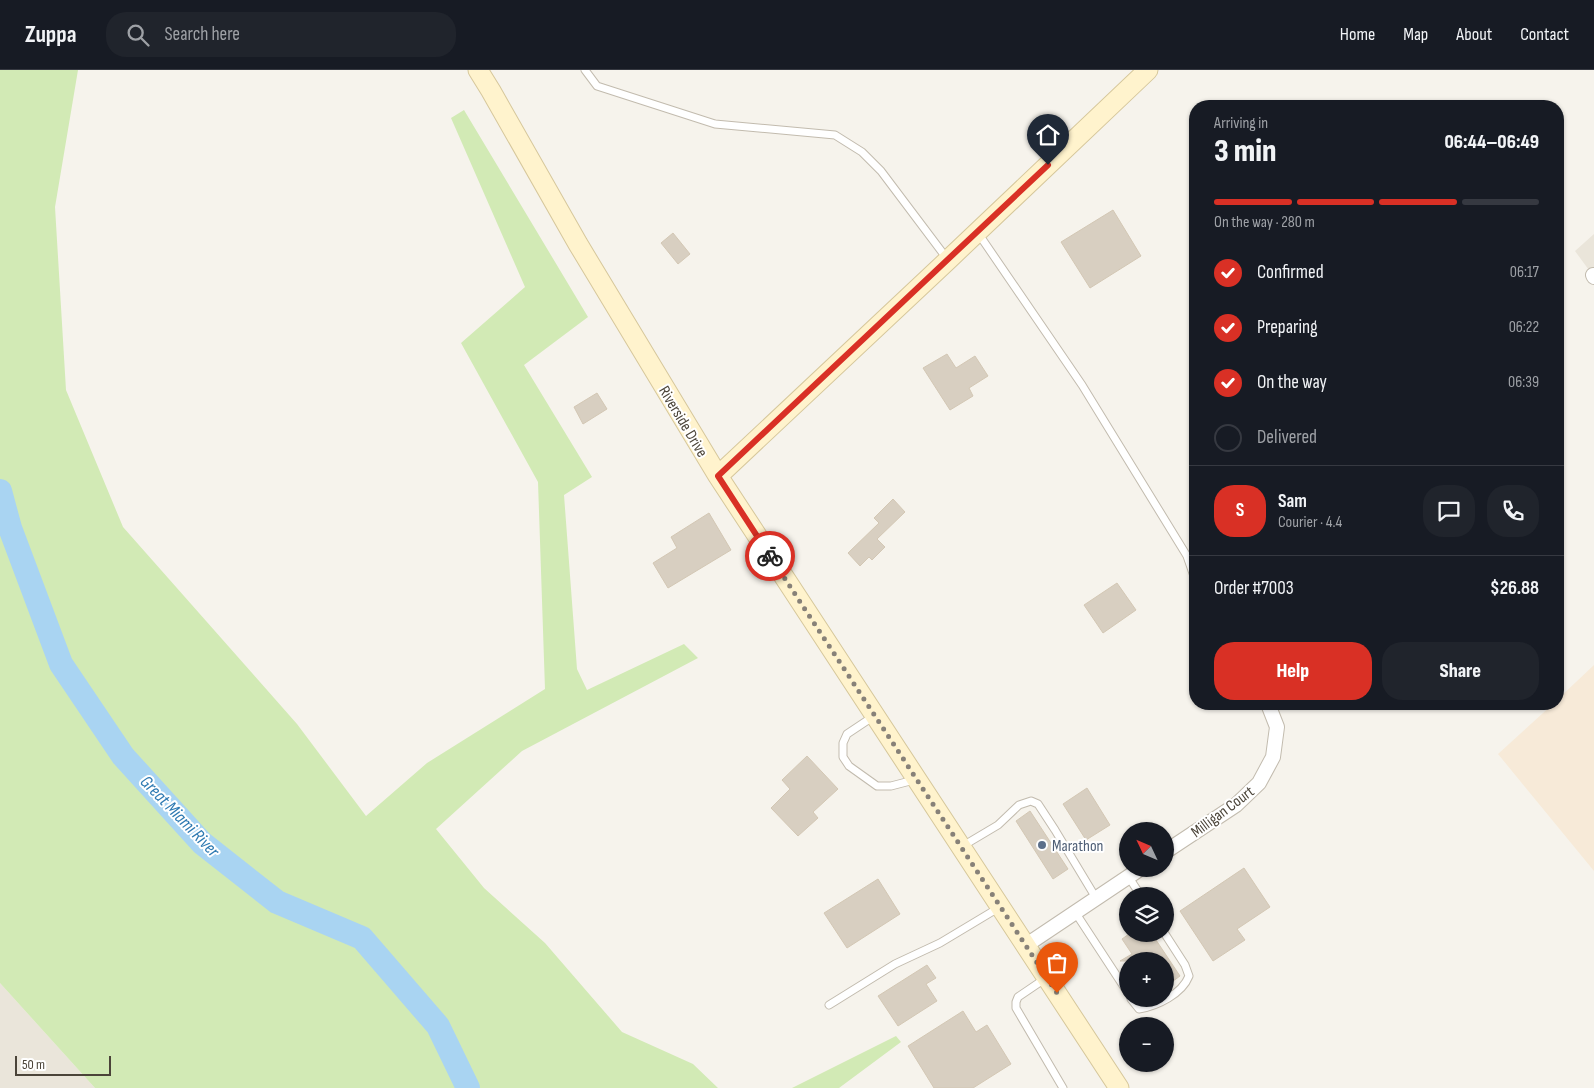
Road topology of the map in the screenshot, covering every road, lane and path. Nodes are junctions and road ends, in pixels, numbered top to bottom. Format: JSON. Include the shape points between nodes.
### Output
{"nodes":[{"id":1,"x":478,"y":70,"type":"edge"},
{"id":2,"x":585,"y":70,"type":"edge"},
{"id":3,"x":1148,"y":70,"type":"edge"},
{"id":4,"x":978,"y":232,"type":"junction"},
{"id":5,"x":948,"y":260,"type":"junction"},
{"id":6,"x":718,"y":476,"type":"junction"},
{"id":7,"x":1189,"y":562,"type":"edge"},
{"id":8,"x":1270,"y":710,"type":"edge"},
{"id":9,"x":874,"y":716,"type":"junction"},
{"id":10,"x":916,"y":779,"type":"junction"},
{"id":11,"x":1174,"y":846,"type":"edge"},
{"id":12,"x":960,"y":847,"type":"junction"},
{"id":13,"x":1126,"y":878,"type":"edge"},
{"id":14,"x":1096,"y":898,"type":"junction"},
{"id":15,"x":1000,"y":907,"type":"junction"},
{"id":16,"x":1075,"y":912,"type":"junction"},
{"id":17,"x":1170,"y":942,"type":"edge"},
{"id":18,"x":1025,"y":946,"type":"junction"},
{"id":19,"x":1046,"y":978,"type":"junction"},
{"id":20,"x":1119,"y":979,"type":"edge"},
{"id":21,"x":1174,"y":994,"type":"edge"},
{"id":22,"x":829,"y":1005,"type":"dead end"},
{"id":23,"x":1137,"y":1007,"type":"edge"},
{"id":24,"x":1149,"y":1007,"type":"edge"},
{"id":25,"x":1063,"y":1088,"type":"edge"},
{"id":26,"x":1119,"y":1088,"type":"edge"}],
"edges":[{"from":1,"to":6,"type":"main road","name":"Riverside Drive"},
{"from":2,"to":5,"type":"lane","via":[[597,86],[715,124],[835,135],[862,152],[881,171]]},
{"from":3,"to":4,"type":"main road"},
{"from":4,"to":5,"type":"main road"},
{"from":4,"to":7,"type":"lane","via":[[1082,385]]},
{"from":5,"to":6,"type":"main road"},
{"from":6,"to":9,"type":"main road","name":"Riverside Drive"},
{"from":8,"to":11,"type":"street","name":"Milligan Court","via":[[1277,727],[1273,757],[1259,783],[1236,805]]},
{"from":9,"to":10,"type":"main road","name":"Riverside Drive"},
{"from":9,"to":10,"type":"lane","via":[[847,734],[843,757],[876,786],[891,786]]},
{"from":10,"to":12,"type":"main road","name":"Riverside Drive"},
{"from":12,"to":14,"type":"lane","via":[[998,825],[1019,805],[1031,800],[1038,804],[1051,823]]},
{"from":12,"to":15,"type":"main road","name":"Riverside Drive"},
{"from":13,"to":14,"type":"street"},
{"from":14,"to":16,"type":"street"},
{"from":15,"to":18,"type":"main road","name":"Riverside Drive"},
{"from":15,"to":22,"type":"lane","via":[[940,943],[895,964]]},
{"from":16,"to":18,"type":"street"},
{"from":16,"to":20,"type":"lane"},
{"from":17,"to":21,"type":"lane","via":[[1190,976]]},
{"from":18,"to":19,"type":"main road","name":"Riverside Drive"},
{"from":19,"to":25,"type":"lane","via":[[1018,997],[1016,1008]]},
{"from":19,"to":26,"type":"main road","name":"Riverside Drive"},
{"from":23,"to":24,"type":"lane"}]}
